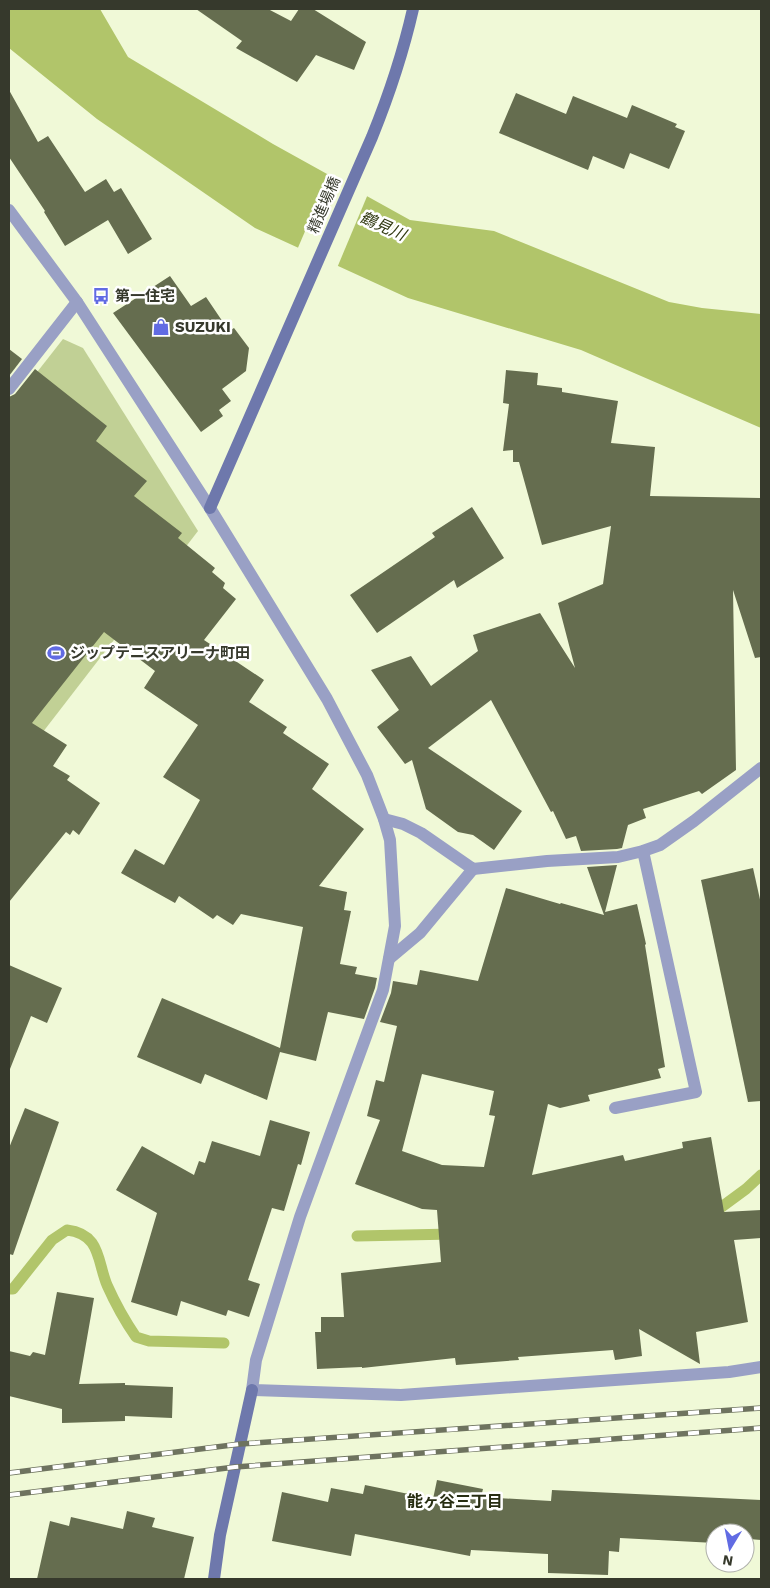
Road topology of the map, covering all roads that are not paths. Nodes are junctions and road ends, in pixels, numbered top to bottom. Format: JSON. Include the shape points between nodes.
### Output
{"nodes":[{"id":1,"x":413,"y":9,"type":"edge"},
{"id":2,"x":9,"y":210,"type":"edge"},
{"id":3,"x":77,"y":302,"type":"junction"},
{"id":4,"x":9,"y":389,"type":"edge"},
{"id":5,"x":210,"y":508,"type":"junction"},
{"id":6,"x":761,"y":768,"type":"edge"},
{"id":7,"x":384,"y":819,"type":"junction"},
{"id":8,"x":643,"y":851,"type":"junction"},
{"id":9,"x":473,"y":869,"type":"junction"},
{"id":10,"x":389,"y":959,"type":"junction"},
{"id":11,"x":615,"y":1108,"type":"dead end"},
{"id":12,"x":761,"y":1367,"type":"edge"},
{"id":13,"x":252,"y":1390,"type":"junction"},
{"id":14,"x":214,"y":1579,"type":"edge"}],
"edges":[{"from":1,"to":5,"type":"street","name":"精進場橋","via":[[392,86],[372,137]]},
{"from":2,"to":3,"type":"street"},
{"from":3,"to":4,"type":"street"},
{"from":3,"to":5,"type":"street"},
{"from":5,"to":7,"type":"street","via":[[326,699],[367,774]]},
{"from":6,"to":8,"type":"street","via":[[660,845]]},
{"from":7,"to":9,"type":"street","via":[[421,832]]},
{"from":7,"to":10,"type":"street","via":[[390,840],[395,916]]},
{"from":8,"to":9,"type":"street","via":[[618,858]]},
{"from":8,"to":11,"type":"street","via":[[696,1092]]},
{"from":9,"to":10,"type":"street","via":[[420,933]]},
{"from":10,"to":13,"type":"street","via":[[380,998],[294,1236],[256,1360]]},
{"from":12,"to":13,"type":"street","via":[[729,1372],[401,1395]]},
{"from":13,"to":14,"type":"street","via":[[220,1535]]}]}
